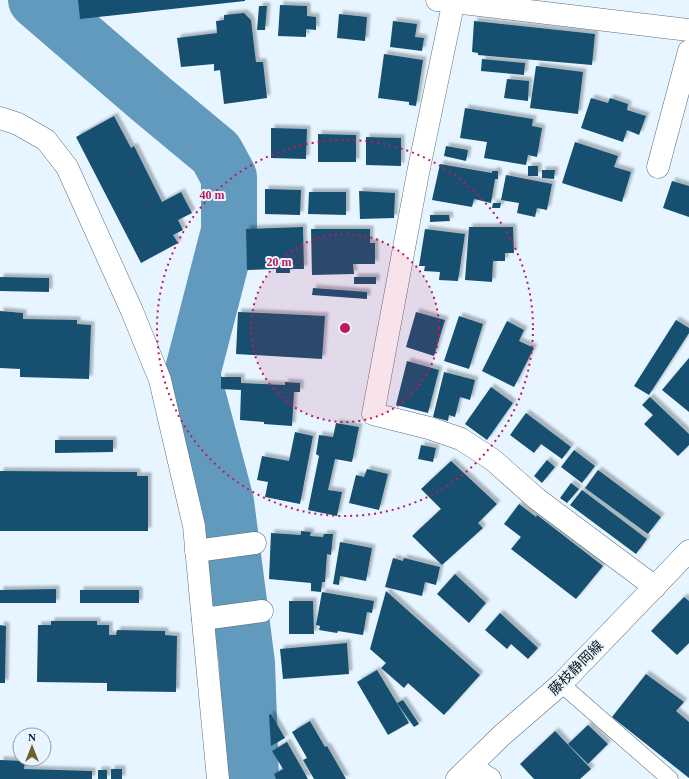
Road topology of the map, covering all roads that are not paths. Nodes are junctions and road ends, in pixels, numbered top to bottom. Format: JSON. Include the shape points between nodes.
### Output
{"nodes":[{"id":1,"x":448,"y":1,"type":"edge"},
{"id":2,"x":689,"y":30,"type":"edge"},
{"id":3,"x":689,"y":51,"type":"edge"},
{"id":4,"x":0,"y":118,"type":"edge"},
{"id":5,"x":658,"y":167,"type":"dead end"},
{"id":6,"x":255,"y":544,"type":"dead end"},
{"id":7,"x":196,"y":551,"type":"junction"},
{"id":8,"x":689,"y":551,"type":"edge"},
{"id":9,"x":655,"y":587,"type":"junction"},
{"id":10,"x":262,"y":611,"type":"dead end"},
{"id":11,"x":203,"y":619,"type":"junction"},
{"id":12,"x":561,"y":684,"type":"junction"},
{"id":13,"x":464,"y":773,"type":"edge"},
{"id":14,"x":218,"y":779,"type":"edge"},
{"id":15,"x":490,"y":779,"type":"edge"},
{"id":16,"x":670,"y":779,"type":"edge"}],
"edges":[{"from":1,"to":2,"type":"street"},
{"from":1,"to":9,"type":"street","via":[[372,414],[461,439],[493,460],[537,499]]},
{"from":3,"to":5,"type":"street"},
{"from":4,"to":7,"type":"street","via":[[18,124],[46,140],[67,167],[160,380],[194,526]]},
{"from":6,"to":7,"type":"street"},
{"from":7,"to":11,"type":"street"},
{"from":8,"to":9,"type":"street","name":"藤枝静岡線"},
{"from":9,"to":12,"type":"street","name":"藤枝静岡線"},
{"from":10,"to":11,"type":"street"},
{"from":11,"to":14,"type":"street"},
{"from":12,"to":13,"type":"street","name":"藤枝静岡線","via":[[501,736]]},
{"from":12,"to":16,"type":"lane"},
{"from":13,"to":15,"type":"street"}]}
